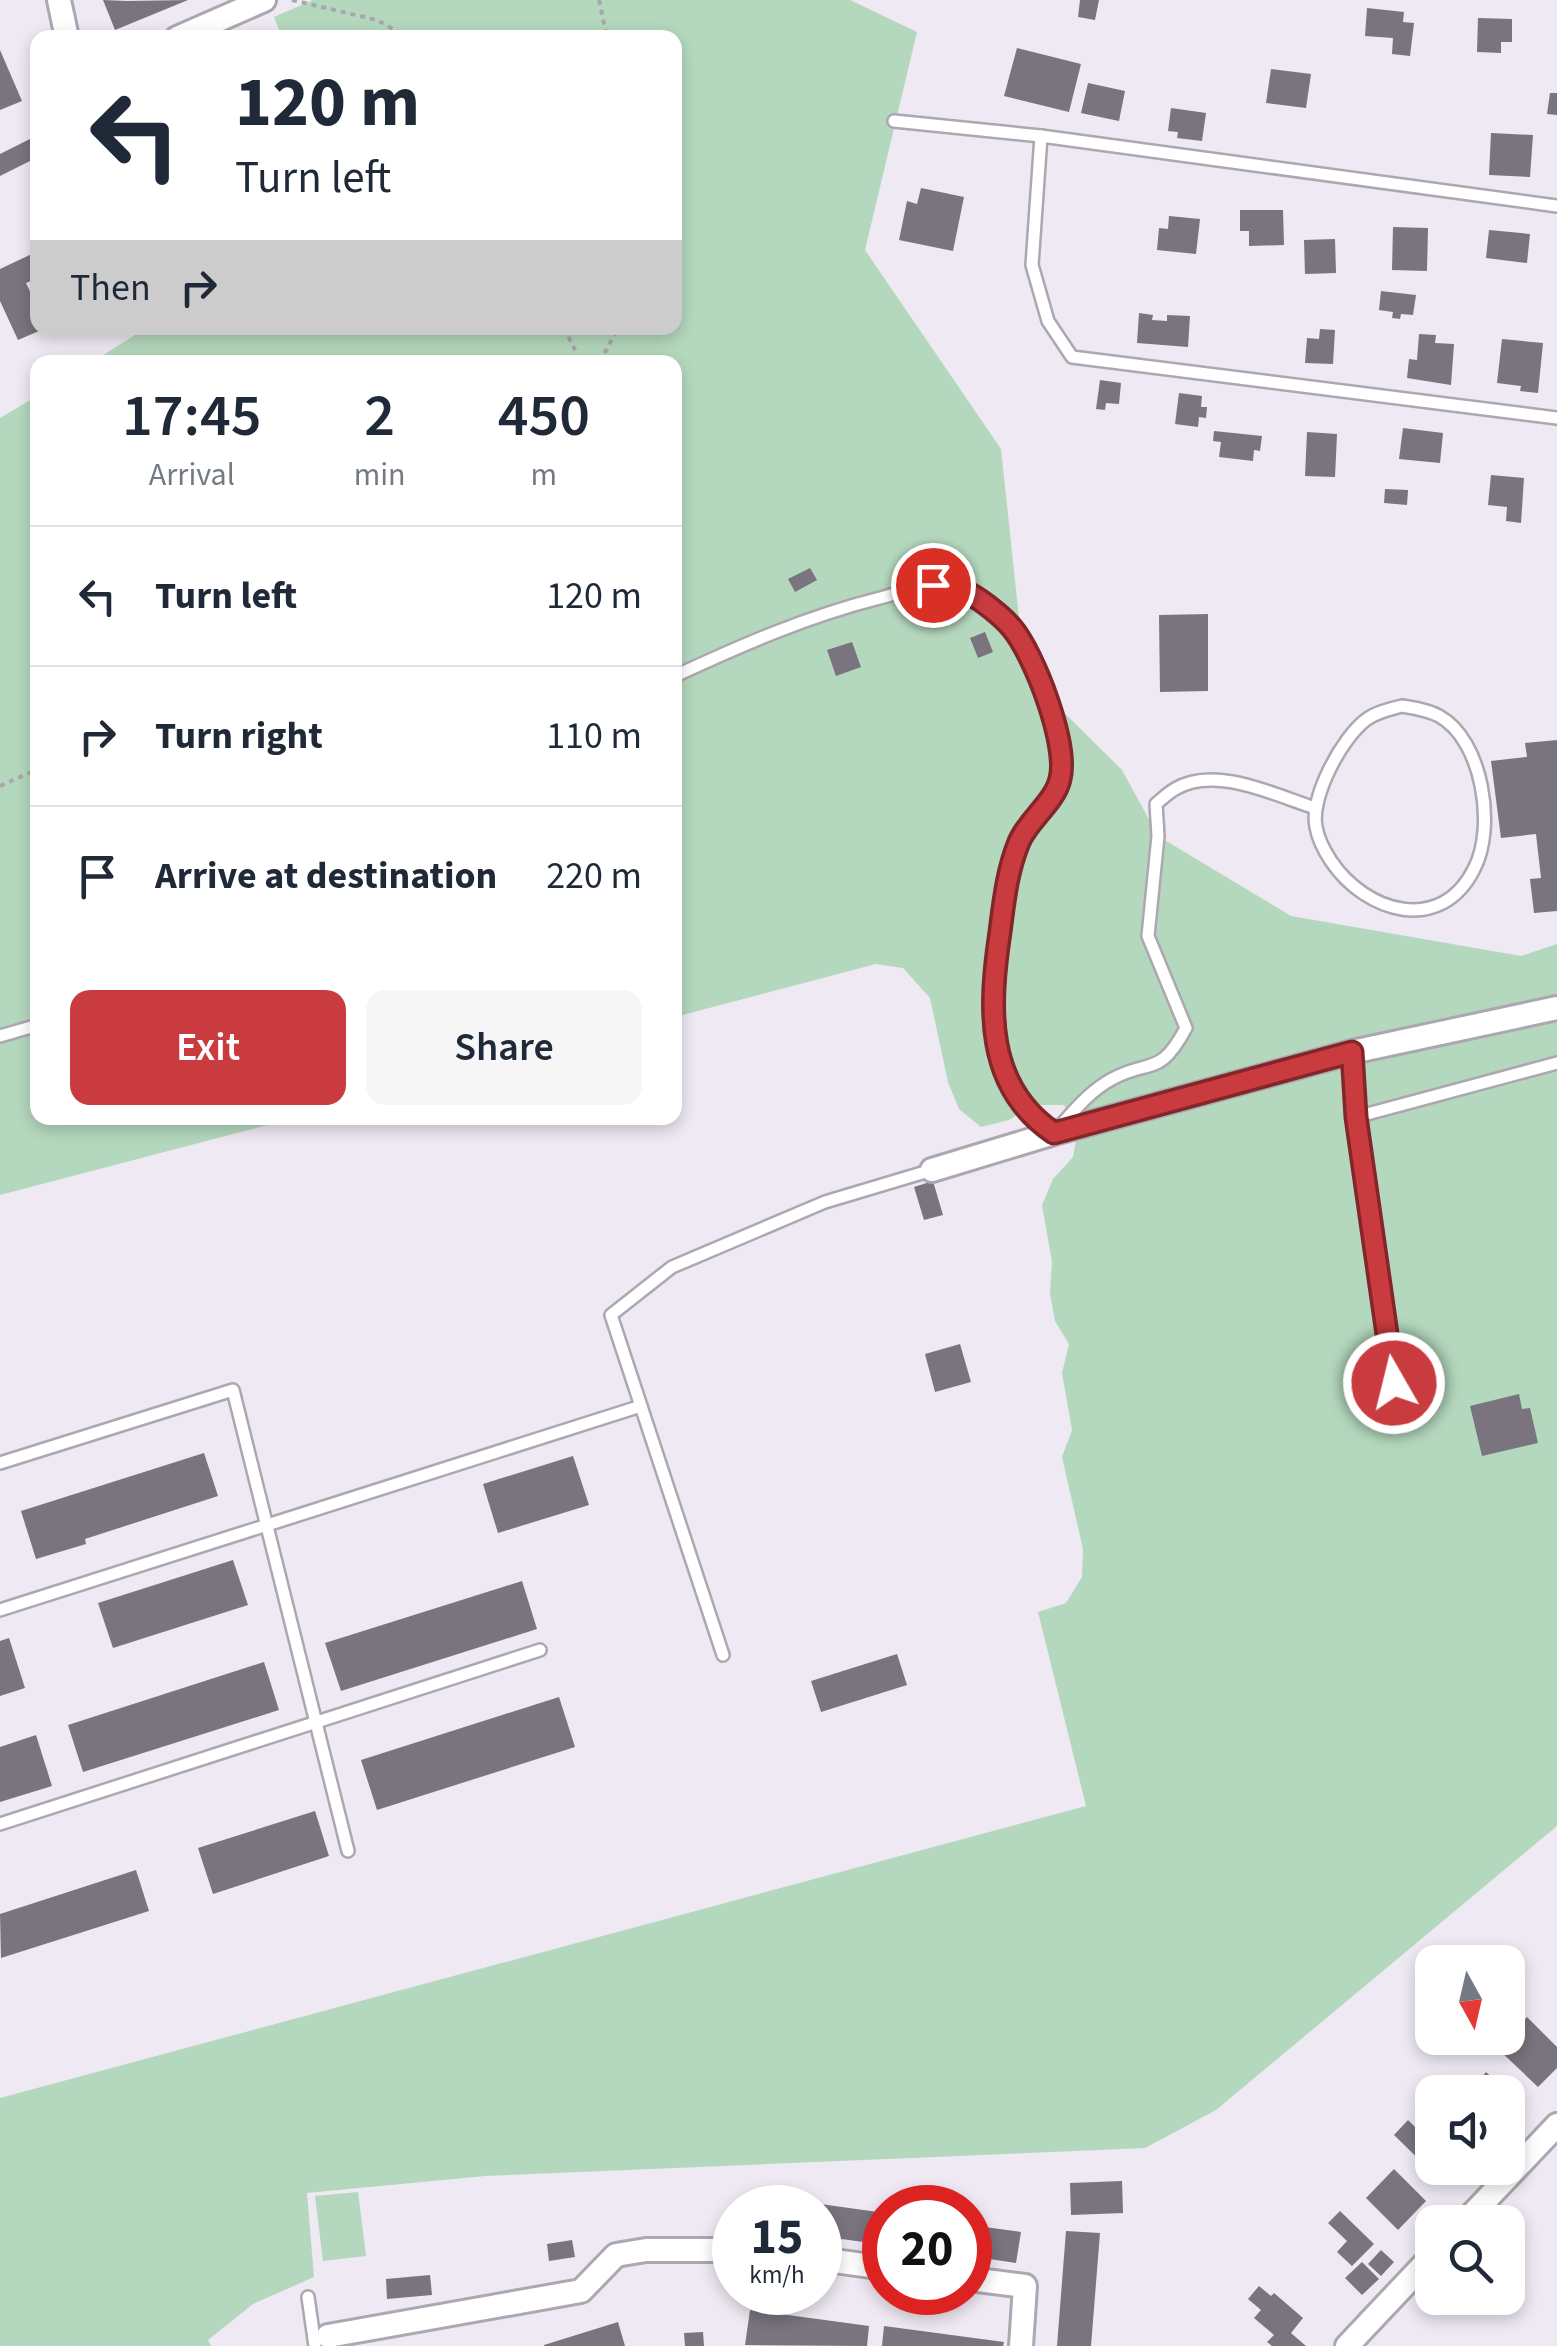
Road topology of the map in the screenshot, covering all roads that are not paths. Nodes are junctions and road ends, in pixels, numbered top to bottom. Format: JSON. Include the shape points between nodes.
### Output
{"nodes":[{"id":1,"x":60,"y":0,"type":"edge"},
{"id":2,"x":264,"y":0,"type":"edge"},
{"id":3,"x":66,"y":30,"type":"edge"},
{"id":4,"x":195,"y":30,"type":"edge"},
{"id":5,"x":894,"y":120,"type":"dead end"},
{"id":6,"x":1041,"y":136,"type":"junction"},
{"id":7,"x":1557,"y":206,"type":"edge"},
{"id":8,"x":1557,"y":418,"type":"edge"},
{"id":9,"x":682,"y":673,"type":"edge"},
{"id":10,"x":1315,"y":808,"type":"junction"},
{"id":11,"x":1557,"y":1008,"type":"edge"},
{"id":12,"x":30,"y":1027,"type":"edge"},
{"id":13,"x":0,"y":1036,"type":"edge"},
{"id":14,"x":1352,"y":1052,"type":"junction"},
{"id":15,"x":1557,"y":1063,"type":"edge"},
{"id":16,"x":1356,"y":1117,"type":"junction"},
{"id":17,"x":1054,"y":1133,"type":"junction"},
{"id":18,"x":932,"y":1170,"type":"joint"},
{"id":19,"x":641,"y":1406,"type":"junction"},
{"id":20,"x":1399,"y":1421,"type":"dead end"},
{"id":21,"x":0,"y":1463,"type":"edge"},
{"id":22,"x":265,"y":1526,"type":"junction"},
{"id":23,"x":0,"y":1610,"type":"edge"},
{"id":24,"x":540,"y":1650,"type":"dead end"},
{"id":25,"x":723,"y":1655,"type":"dead end"},
{"id":26,"x":317,"y":1722,"type":"junction"},
{"id":27,"x":0,"y":1824,"type":"edge"},
{"id":28,"x":348,"y":1851,"type":"dead end"},
{"id":29,"x":1557,"y":2125,"type":"edge"},
{"id":30,"x":1481,"y":2205,"type":"edge"},
{"id":31,"x":712,"y":2250,"type":"edge"},
{"id":32,"x":1415,"y":2274,"type":"edge"},
{"id":33,"x":992,"y":2282,"type":"edge"},
{"id":34,"x":308,"y":2298,"type":"dead end"},
{"id":35,"x":322,"y":2341,"type":"edge"},
{"id":36,"x":1021,"y":2346,"type":"edge"},
{"id":37,"x":1347,"y":2346,"type":"edge"}],
"edges":[{"from":1,"to":3,"type":"street"},
{"from":2,"to":4,"type":"street"},
{"from":5,"to":6,"type":"lane"},
{"from":6,"to":7,"type":"lane"},
{"from":6,"to":8,"type":"lane","via":[[1032,265],[1048,320],[1072,358]]},
{"from":9,"to":17,"type":"lane","via":[[766,634],[933,585],[970,594],[1012,628],[1040,679],[1062,757],[1060,781],[1020,839],[1007,878],[994,968],[994,1027],[1016,1098]]},
{"from":10,"to":10,"type":"lane","via":[[1328,772],[1364,720],[1402,706],[1442,717],[1470,752],[1484,798],[1474,872],[1444,901],[1423,910],[1386,906],[1363,894],[1330,860]]},
{"from":10,"to":17,"type":"lane","via":[[1202,780],[1156,804],[1148,936],[1186,1028],[1154,1067],[1114,1078]]},
{"from":11,"to":14,"type":"street"},
{"from":12,"to":13,"type":"lane"},
{"from":14,"to":16,"type":"lane"},
{"from":14,"to":17,"type":"street"},
{"from":15,"to":16,"type":"lane"},
{"from":16,"to":20,"type":"lane"},
{"from":17,"to":18,"type":"street"},
{"from":18,"to":19,"type":"lane","via":[[826,1202],[672,1267],[611,1314]]},
{"from":19,"to":22,"type":"lane"},
{"from":19,"to":25,"type":"lane"},
{"from":21,"to":22,"type":"lane","via":[[233,1390]]},
{"from":22,"to":23,"type":"lane"},
{"from":22,"to":26,"type":"lane"},
{"from":24,"to":26,"type":"lane"},
{"from":26,"to":27,"type":"lane"},
{"from":26,"to":28,"type":"lane"},
{"from":29,"to":30,"type":"street"},
{"from":31,"to":35,"type":"street","via":[[616,2256],[582,2291]]},
{"from":32,"to":37,"type":"street"},
{"from":33,"to":36,"type":"street","via":[[1025,2286]]},
{"from":34,"to":35,"type":"lane"}]}
